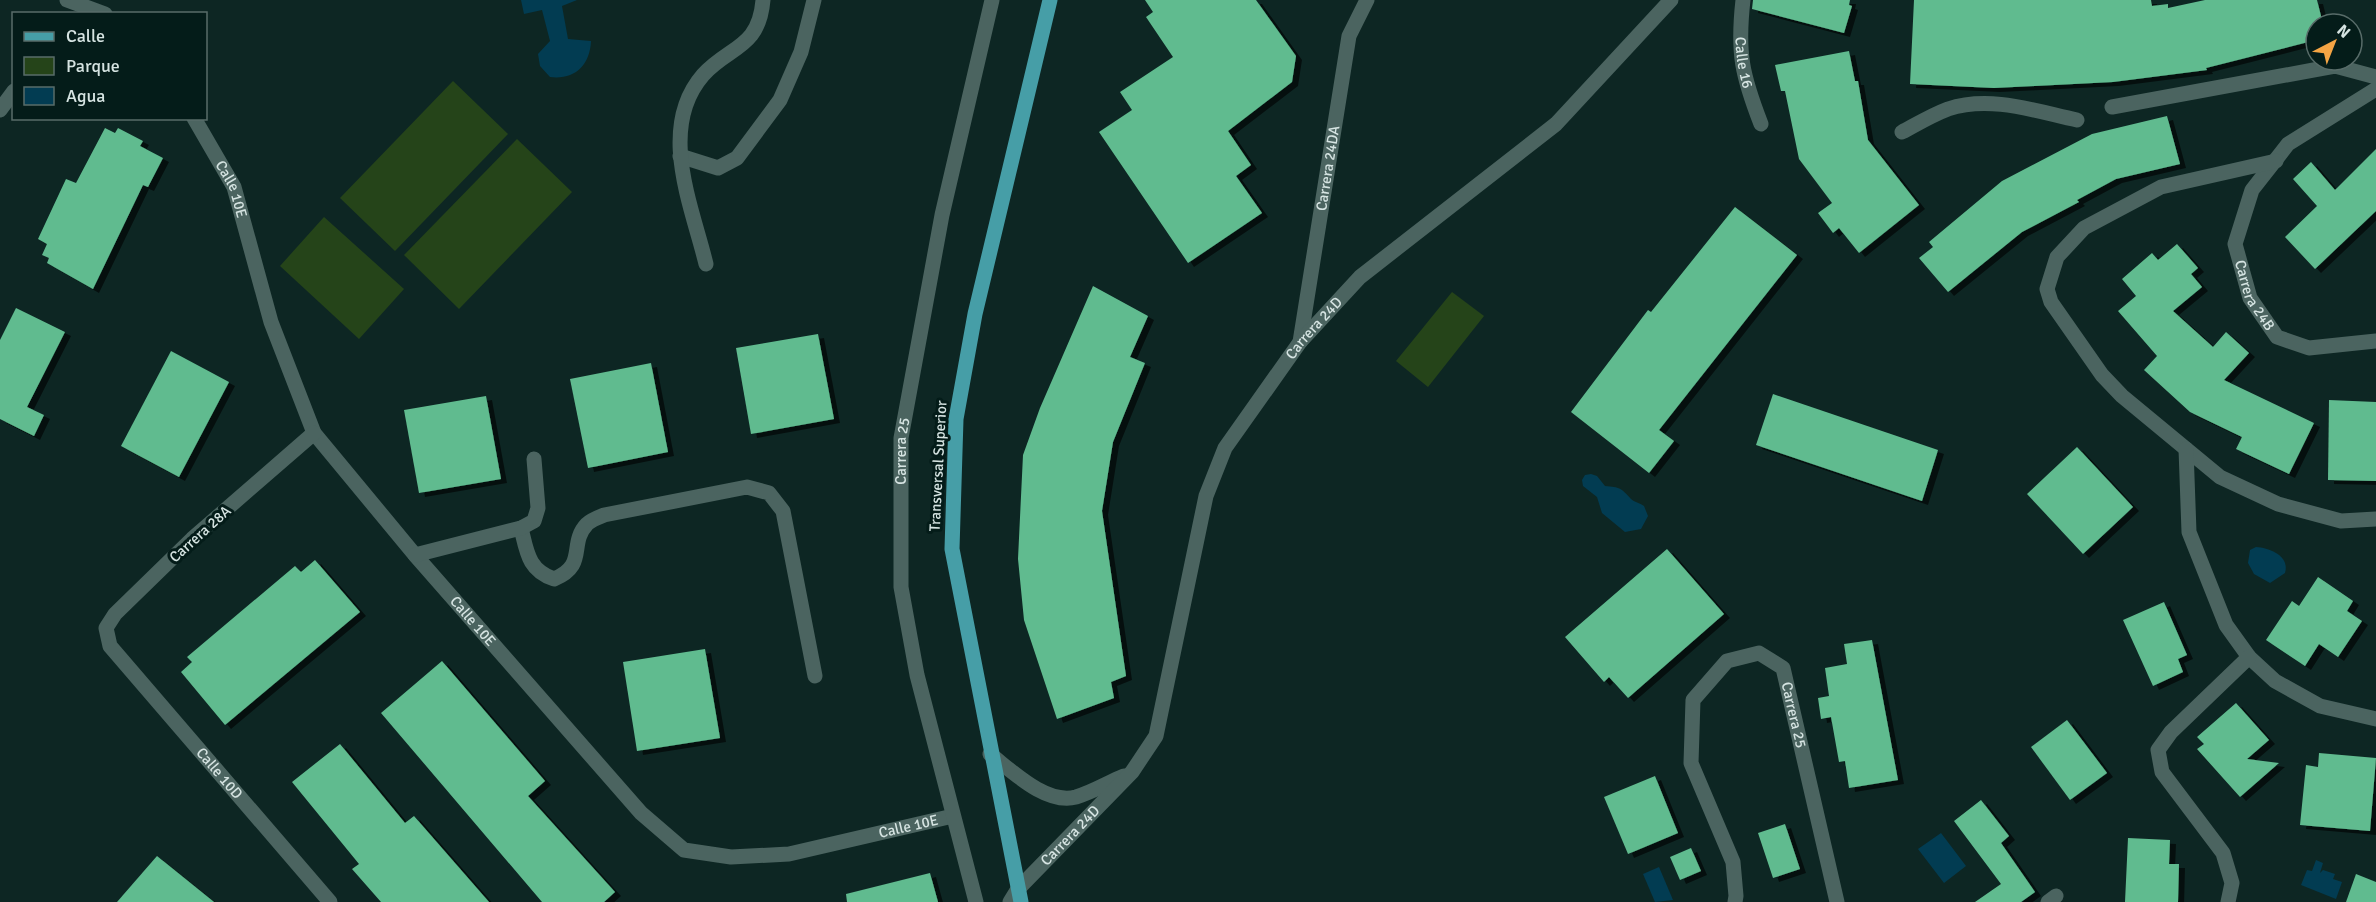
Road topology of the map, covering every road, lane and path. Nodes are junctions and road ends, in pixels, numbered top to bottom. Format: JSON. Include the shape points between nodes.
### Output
{"nodes":[{"id":1,"x":67,"y":0,"type":"edge"},
{"id":2,"x":763,"y":0,"type":"edge"},
{"id":3,"x":814,"y":0,"type":"edge"},
{"id":4,"x":992,"y":0,"type":"edge"},
{"id":5,"x":1050,"y":0,"type":"edge"},
{"id":6,"x":1062,"y":0,"type":"edge"},
{"id":7,"x":1367,"y":0,"type":"edge"},
{"id":8,"x":1671,"y":0,"type":"edge"},
{"id":9,"x":1743,"y":0,"type":"edge"},
{"id":10,"x":100,"y":12,"type":"edge"},
{"id":11,"x":1037,"y":46,"type":"junction"},
{"id":12,"x":2376,"y":77,"type":"edge"},
{"id":13,"x":2376,"y":89,"type":"edge"},
{"id":14,"x":12,"y":94,"type":"edge"},
{"id":15,"x":2112,"y":107,"type":"dead end"},
{"id":16,"x":0,"y":110,"type":"edge"},
{"id":17,"x":195,"y":120,"type":"edge"},
{"id":18,"x":2077,"y":120,"type":"dead end"},
{"id":19,"x":1761,"y":124,"type":"dead end"},
{"id":20,"x":1902,"y":132,"type":"dead end"},
{"id":21,"x":680,"y":156,"type":"junction"},
{"id":22,"x":2276,"y":161,"type":"junction"},
{"id":23,"x":706,"y":264,"type":"dead end"},
{"id":24,"x":2376,"y":341,"type":"edge"},
{"id":25,"x":1300,"y":342,"type":"junction"},
{"id":26,"x":314,"y":433,"type":"junction"},
{"id":27,"x":2186,"y":449,"type":"junction"},
{"id":28,"x":534,"y":459,"type":"dead end"},
{"id":29,"x":2376,"y":519,"type":"edge"},
{"id":30,"x":521,"y":528,"type":"junction"},
{"id":31,"x":415,"y":555,"type":"junction"},
{"id":32,"x":110,"y":646,"type":"joint"},
{"id":33,"x":2249,"y":657,"type":"junction"},
{"id":34,"x":815,"y":676,"type":"dead end"},
{"id":35,"x":2376,"y":719,"type":"edge"},
{"id":36,"x":990,"y":754,"type":"junction"},
{"id":37,"x":1132,"y":772,"type":"junction"},
{"id":38,"x":953,"y":816,"type":"junction"},
{"id":39,"x":1016,"y":898,"type":"edge"},
{"id":40,"x":330,"y":902,"type":"edge"},
{"id":41,"x":976,"y":902,"type":"edge"},
{"id":42,"x":1734,"y":902,"type":"edge"},
{"id":43,"x":1837,"y":902,"type":"edge"},
{"id":44,"x":2228,"y":902,"type":"edge"}],
"edges":[{"from":1,"to":10,"type":"street"},
{"from":2,"to":21,"type":"street","via":[[756,27],[745,44],[704,75],[692,95],[681,123]]},
{"from":3,"to":21,"type":"street","via":[[801,52],[780,100],[737,158],[718,168]]},
{"from":4,"to":38,"type":"street","name":"Carrera 25","via":[[942,215],[901,438],[901,586],[917,675]]},
{"from":5,"to":11,"type":"main road","name":"Transversal Superior"},
{"from":6,"to":11,"type":"main road"},
{"from":7,"to":25,"type":"street","name":"Carrera 24DA","via":[[1349,36]]},
{"from":8,"to":25,"type":"street","name":"Carrera 24D","via":[[1556,124],[1360,277]]},
{"from":9,"to":19,"type":"street","name":"Calle 16","via":[[1739,35],[1744,80]]},
{"from":11,"to":36,"type":"main road","name":"Transversal Superior","via":[[975,314],[956,419],[952,549]]},
{"from":12,"to":15,"type":"street","via":[[2335,66]]},
{"from":13,"to":22,"type":"street","name":"Carrera 24B","via":[[2288,144]]},
{"from":14,"to":16,"type":"street"},
{"from":17,"to":26,"type":"street","name":"Calle 10E","via":[[234,187],[272,321]]},
{"from":18,"to":20,"type":"street","via":[[2005,104],[1974,103],[1948,109]]},
{"from":21,"to":23,"type":"street"},
{"from":22,"to":24,"type":"street","name":"Carrera 24B","via":[[2252,190],[2235,244],[2250,298],[2277,337],[2309,348]]},
{"from":22,"to":27,"type":"street","via":[[2161,187],[2084,228],[2057,257],[2047,289],[2051,302],[2102,375]]},
{"from":25,"to":37,"type":"street","name":"Carrera 24D","via":[[1225,448],[1206,496],[1156,736]]},
{"from":26,"to":31,"type":"street","name":"Calle 10E"},
{"from":26,"to":32,"type":"street","name":"Carrera 28A","via":[[192,539],[115,614],[106,628]]},
{"from":27,"to":29,"type":"street","via":[[2220,477],[2278,504],[2341,521]]},
{"from":27,"to":33,"type":"street","via":[[2189,532],[2226,625]]},
{"from":28,"to":30,"type":"street","via":[[538,508],[534,521]]},
{"from":30,"to":31,"type":"street"},
{"from":30,"to":34,"type":"street","via":[[530,560],[540,574],[554,579],[566,574],[576,561],[579,538],[587,524],[604,515],[747,487],[769,493],[783,511]]},
{"from":31,"to":38,"type":"street","name":"Calle 10E","via":[[641,813],[684,850],[731,857],[789,855]]},
{"from":32,"to":40,"type":"street","name":"Calle 10D"},
{"from":33,"to":35,"type":"street","via":[[2275,681],[2320,706]]},
{"from":33,"to":44,"type":"street","via":[[2171,732],[2158,750],[2162,772],[2223,853],[2232,883]]},
{"from":36,"to":37,"type":"street","name":"Carrera 24D","via":[[1036,788],[1055,796],[1075,797]]},
{"from":36,"to":39,"type":"main road","name":"Transversal Superior"},
{"from":37,"to":39,"type":"street","name":"Carrera 24D"},
{"from":38,"to":41,"type":"street","name":"Carrera 25"},
{"from":42,"to":43,"type":"street","name":"Carrera 25","via":[[1733,862],[1691,763],[1693,700],[1727,661],[1759,653],[1783,668]]}]}
